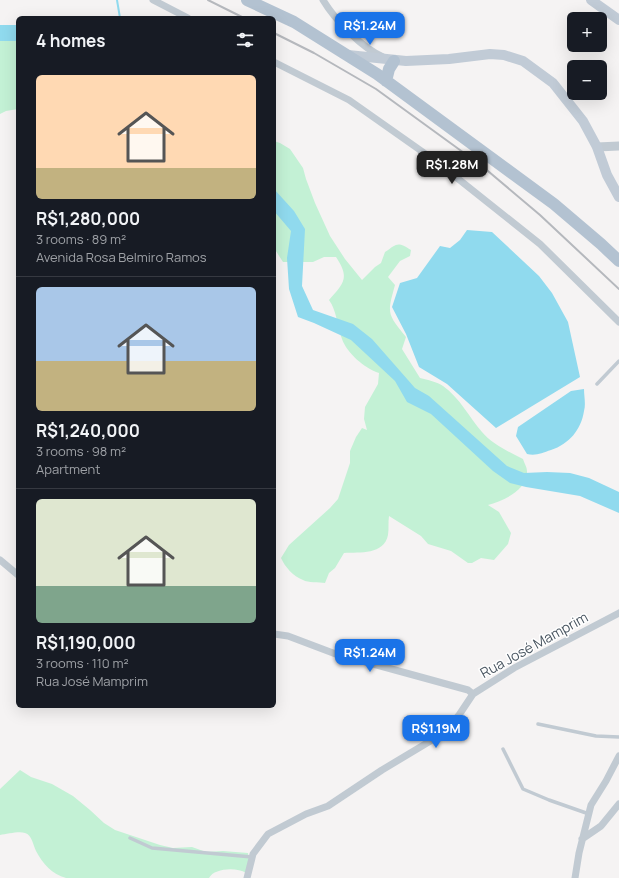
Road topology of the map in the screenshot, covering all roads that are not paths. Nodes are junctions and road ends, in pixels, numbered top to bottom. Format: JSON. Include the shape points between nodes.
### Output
{"nodes":[{"id":1,"x":153,"y":0,"type":"edge"},
{"id":2,"x":247,"y":0,"type":"edge"},
{"id":3,"x":323,"y":0,"type":"edge"},
{"id":4,"x":591,"y":0,"type":"edge"},
{"id":5,"x":184,"y":16,"type":"edge"},
{"id":6,"x":619,"y":20,"type":"edge"},
{"id":7,"x":348,"y":55,"type":"junction"},
{"id":8,"x":392,"y":60,"type":"junction"},
{"id":9,"x":276,"y":63,"type":"edge"},
{"id":10,"x":386,"y":81,"type":"junction"},
{"id":11,"x":619,"y":146,"type":"edge"},
{"id":12,"x":597,"y":147,"type":"junction"},
{"id":13,"x":619,"y":197,"type":"edge"},
{"id":14,"x":619,"y":261,"type":"edge"},
{"id":15,"x":619,"y":322,"type":"edge"},
{"id":16,"x":619,"y":361,"type":"edge"},
{"id":17,"x":597,"y":384,"type":"dead end"},
{"id":18,"x":0,"y":560,"type":"edge"},
{"id":19,"x":16,"y":573,"type":"edge"},
{"id":20,"x":619,"y":613,"type":"edge"},
{"id":21,"x":276,"y":634,"type":"edge"},
{"id":22,"x":473,"y":694,"type":"junction"},
{"id":23,"x":538,"y":724,"type":"dead end"},
{"id":24,"x":619,"y":737,"type":"edge"},
{"id":25,"x":503,"y":749,"type":"dead end"},
{"id":26,"x":619,"y":756,"type":"edge"},
{"id":27,"x":619,"y":804,"type":"edge"},
{"id":28,"x":589,"y":814,"type":"junction"},
{"id":29,"x":130,"y":838,"type":"dead end"},
{"id":30,"x":582,"y":839,"type":"junction"},
{"id":31,"x":252,"y":857,"type":"junction"},
{"id":32,"x":247,"y":878,"type":"edge"},
{"id":33,"x":575,"y":878,"type":"edge"}],
"edges":[{"from":1,"to":5,"type":"street"},
{"from":2,"to":7,"type":"main road","via":[[294,22]]},
{"from":3,"to":8,"type":"street","via":[[338,21],[349,31],[378,54]]},
{"from":4,"to":6,"type":"main road"},
{"from":7,"to":8,"type":"main road"},
{"from":7,"to":10,"type":"main road"},
{"from":8,"to":10,"type":"main road"},
{"from":8,"to":12,"type":"main road","via":[[449,59],[490,54],[515,58],[530,65],[553,83],[583,121]]},
{"from":9,"to":15,"type":"street","via":[[349,100],[437,162],[540,244]]},
{"from":10,"to":14,"type":"main road","via":[[554,204]]},
{"from":11,"to":12,"type":"street"},
{"from":12,"to":13,"type":"main road","via":[[607,175]]},
{"from":16,"to":17,"type":"lane"},
{"from":18,"to":19,"type":"street"},
{"from":20,"to":22,"type":"street","name":"Rua José Mamprim","via":[[514,668]]},
{"from":21,"to":22,"type":"street","via":[[288,636],[333,653],[468,690]]},
{"from":22,"to":31,"type":"street","name":"Rua José Mamprim","via":[[459,716],[437,737],[328,806],[306,814],[268,834]]},
{"from":23,"to":24,"type":"lane","via":[[596,736]]},
{"from":25,"to":28,"type":"lane","via":[[523,789]]},
{"from":26,"to":28,"type":"street","via":[[591,805]]},
{"from":27,"to":30,"type":"street","via":[[601,826]]},
{"from":28,"to":30,"type":"street"},
{"from":29,"to":31,"type":"lane","via":[[152,848]]},
{"from":30,"to":33,"type":"street"},
{"from":31,"to":32,"type":"street","name":"Rua José Mamprim"}]}
